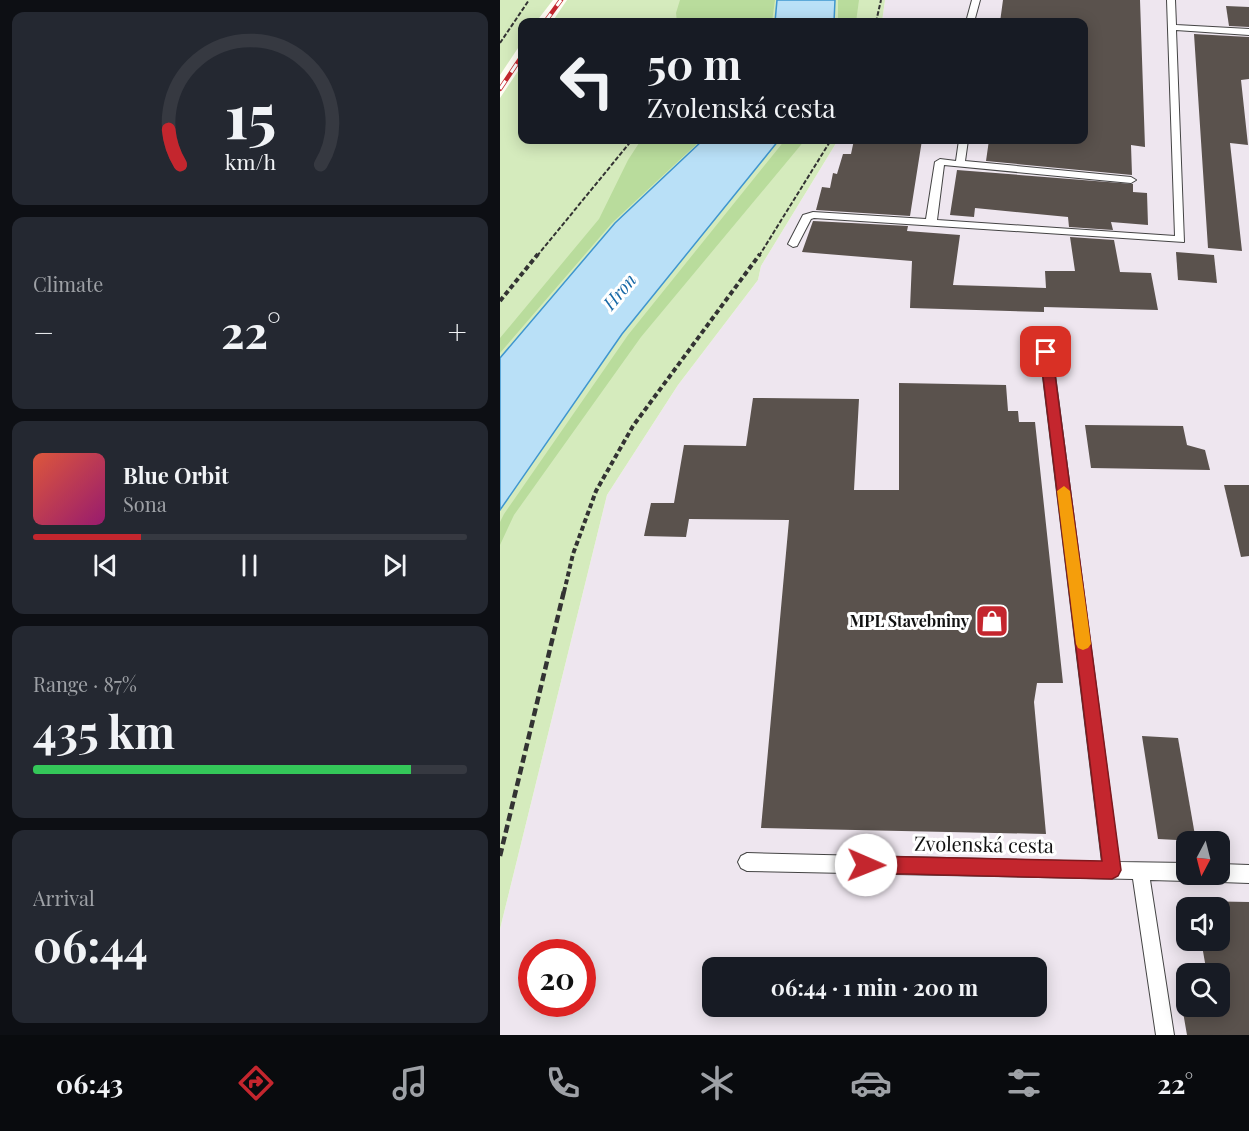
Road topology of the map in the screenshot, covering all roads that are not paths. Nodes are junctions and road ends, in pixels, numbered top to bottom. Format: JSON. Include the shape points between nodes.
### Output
{"nodes":[{"id":1,"x":976,"y":0,"type":"edge"},
{"id":2,"x":1171,"y":0,"type":"edge"},
{"id":3,"x":1243,"y":0,"type":"edge"},
{"id":4,"x":1250,"y":0,"type":"edge"},
{"id":5,"x":971,"y":18,"type":"edge"},
{"id":6,"x":1172,"y":27,"type":"junction"},
{"id":7,"x":1250,"y":32,"type":"edge"},
{"id":8,"x":962,"y":144,"type":"edge"},
{"id":9,"x":960,"y":164,"type":"junction"},
{"id":10,"x":1132,"y":180,"type":"dead end"},
{"id":11,"x":931,"y":223,"type":"junction"},
{"id":12,"x":793,"y":244,"type":"dead end"},
{"id":13,"x":1046,"y":352,"type":"dead end"},
{"id":14,"x":747,"y":862,"type":"dead end"},
{"id":15,"x":1112,"y":870,"type":"junction"},
{"id":16,"x":1140,"y":871,"type":"junction"},
{"id":17,"x":1176,"y":872,"type":"edge"},
{"id":18,"x":1230,"y":873,"type":"edge"},
{"id":19,"x":1250,"y":874,"type":"edge"},
{"id":20,"x":1165,"y":1035,"type":"edge"}],
"edges":[{"from":1,"to":5,"type":"lane"},
{"from":2,"to":6,"type":"lane"},
{"from":3,"to":4,"type":"lane"},
{"from":6,"to":7,"type":"lane"},
{"from":6,"to":11,"type":"lane","via":[[1180,240]]},
{"from":8,"to":9,"type":"lane"},
{"from":9,"to":10,"type":"lane"},
{"from":9,"to":11,"type":"lane","via":[[940,162]]},
{"from":11,"to":12,"type":"lane","via":[[813,215],[807,217]]},
{"from":13,"to":15,"type":"lane"},
{"from":14,"to":15,"type":"lane","name":"Zvolenská cesta"},
{"from":15,"to":16,"type":"lane","name":"Zvolenská cesta"},
{"from":16,"to":17,"type":"lane","name":"Zvolenská cesta"},
{"from":16,"to":20,"type":"lane"},
{"from":18,"to":19,"type":"lane"}]}
